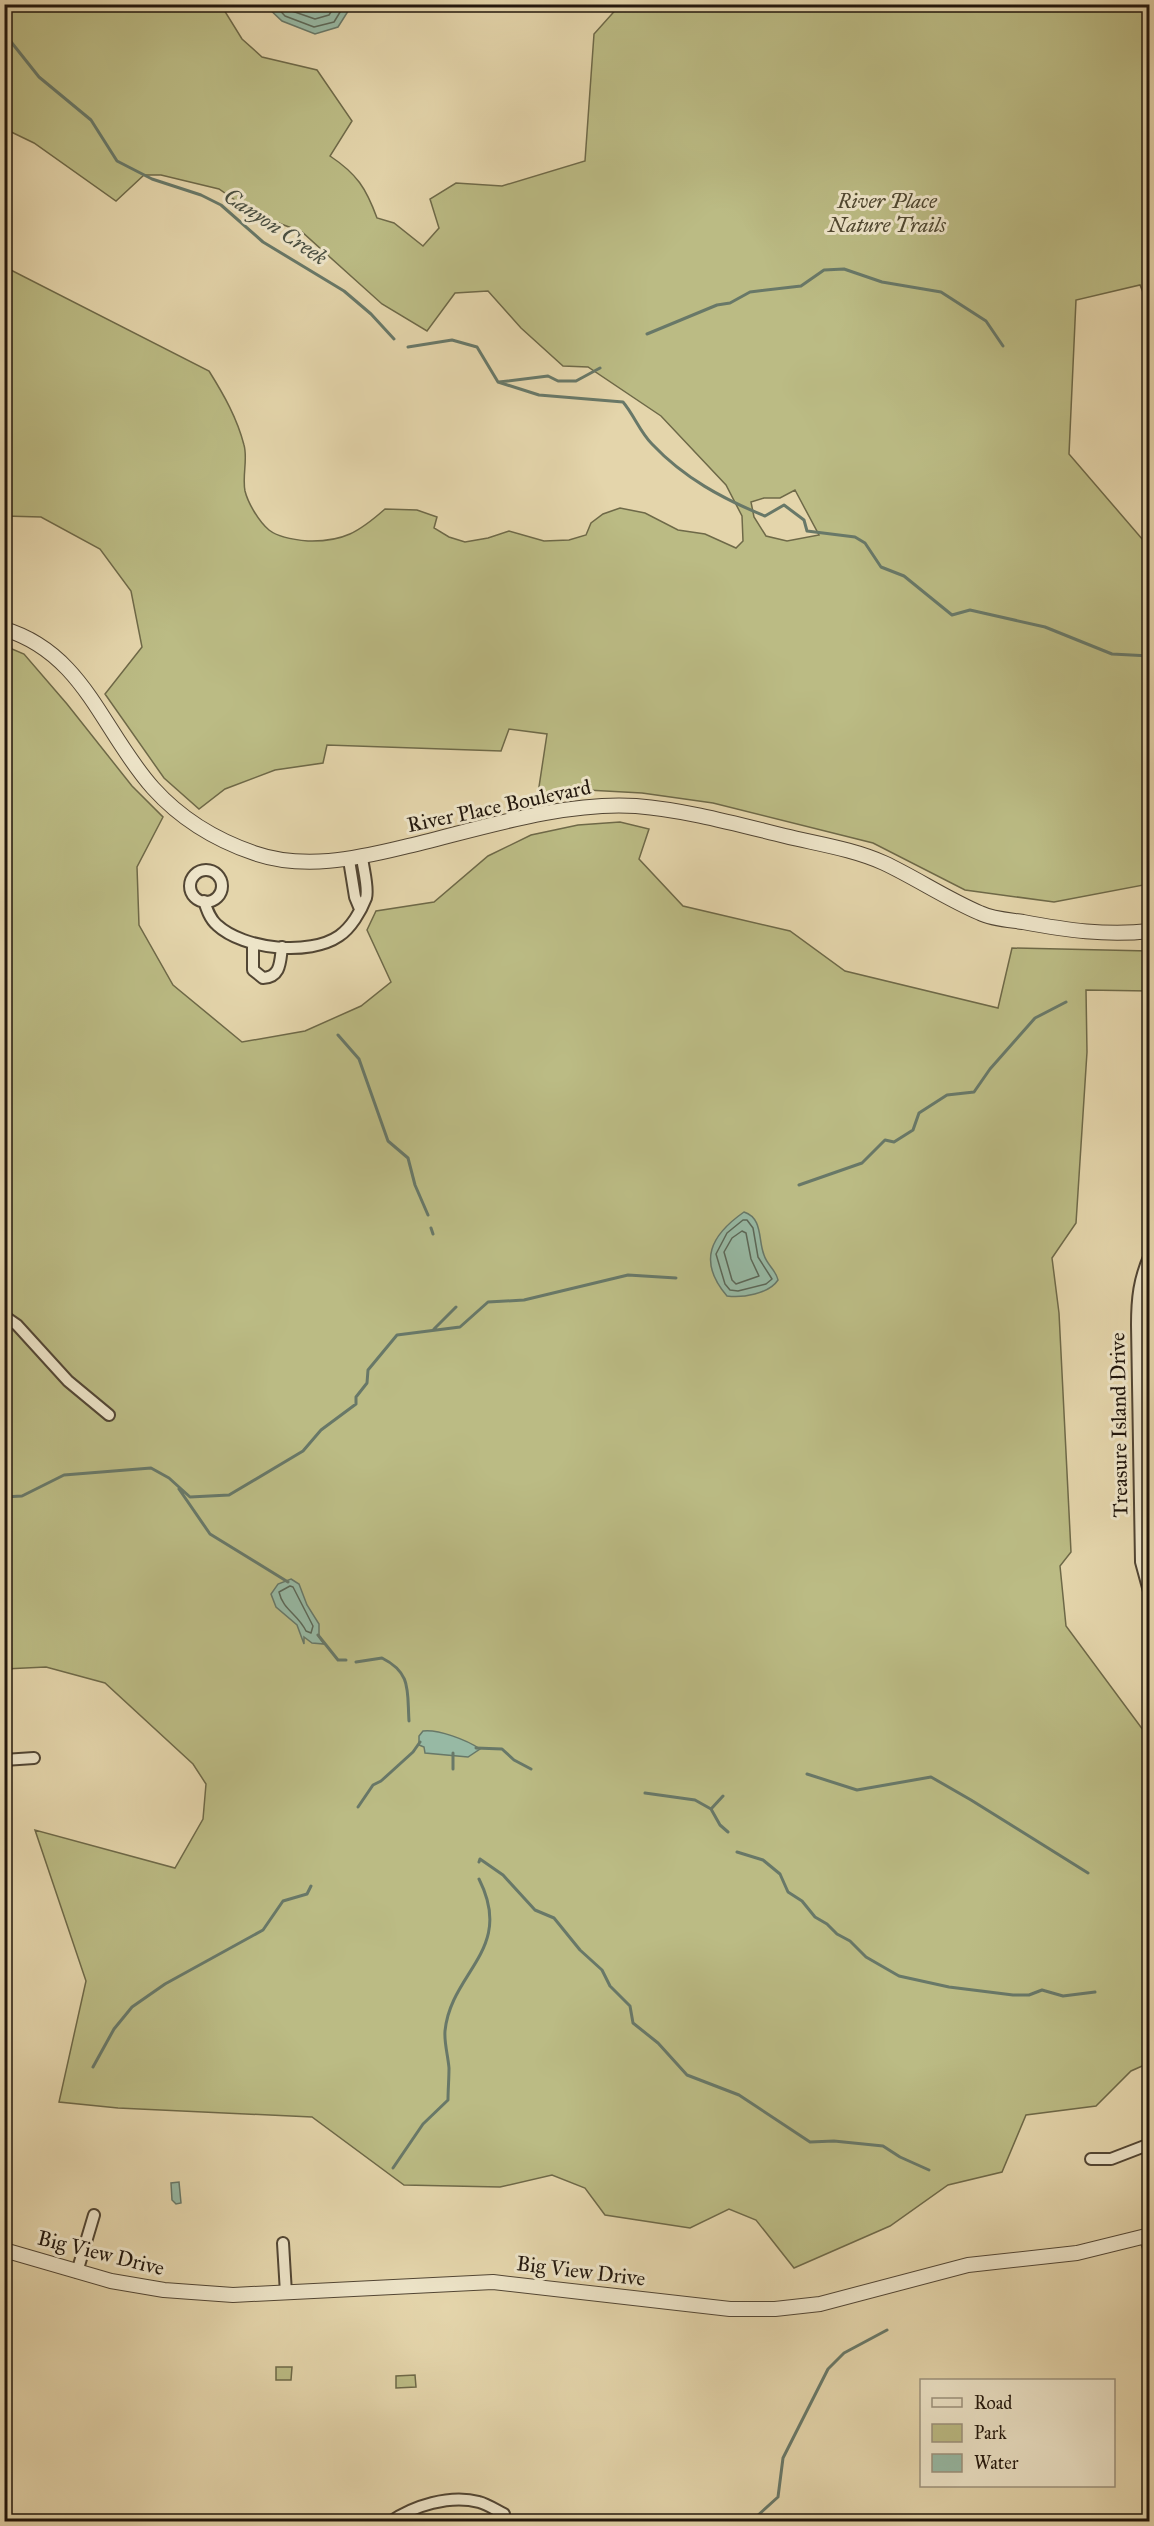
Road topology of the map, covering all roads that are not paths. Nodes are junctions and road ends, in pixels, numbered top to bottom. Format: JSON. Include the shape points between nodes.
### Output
{"nodes":[{"id":1,"x":4,"y":629,"type":"edge"},
{"id":2,"x":355,"y":858,"type":"junction"},
{"id":3,"x":204,"y":901,"type":"dead end"},
{"id":4,"x":1149,"y":931,"type":"edge"},
{"id":5,"x":253,"y":943,"type":"junction"},
{"id":6,"x":282,"y":947,"type":"junction"},
{"id":7,"x":1149,"y":1255,"type":"edge"},
{"id":8,"x":4,"y":1316,"type":"edge"},
{"id":9,"x":109,"y":1415,"type":"dead end"},
{"id":10,"x":1149,"y":1595,"type":"edge"},
{"id":11,"x":34,"y":1758,"type":"dead end"},
{"id":12,"x":4,"y":1760,"type":"edge"},
{"id":13,"x":1149,"y":2144,"type":"edge"},
{"id":14,"x":1091,"y":2159,"type":"dead end"},
{"id":15,"x":94,"y":2215,"type":"dead end"},
{"id":16,"x":1147,"y":2235,"type":"edge"},
{"id":17,"x":283,"y":2243,"type":"dead end"},
{"id":18,"x":4,"y":2250,"type":"edge"},
{"id":19,"x":1149,"y":2251,"type":"edge"},
{"id":20,"x":77,"y":2272,"type":"junction"},
{"id":21,"x":286,"y":2293,"type":"junction"},
{"id":22,"x":504,"y":2514,"type":"dead end"},
{"id":23,"x":390,"y":2522,"type":"edge"}],
"edges":[{"from":1,"to":2,"type":"street","name":"River Place Boulevard","via":[[29,637],[63,662],[152,788],[204,831],[256,854],[296,862]]},
{"from":2,"to":4,"type":"street","name":"River Place Boulevard","via":[[550,813],[595,806],[647,807],[847,850],[882,862],[983,915],[1087,933]]},
{"from":2,"to":6,"type":"street","via":[[367,897],[345,931],[313,947]]},
{"from":3,"to":5,"type":"street","via":[[216,924]]},
{"from":5,"to":6,"type":"street"},
{"from":5,"to":6,"type":"street","via":[[253,970],[263,978],[276,974],[280,968]]},
{"from":7,"to":10,"type":"street","name":"Treasure Island Drive","via":[[1137,1289],[1137,1324],[1142,1562]]},
{"from":8,"to":9,"type":"street","via":[[68,1381]]},
{"from":11,"to":12,"type":"street"},
{"from":13,"to":14,"type":"street","via":[[1111,2159]]},
{"from":15,"to":20,"type":"street"},
{"from":16,"to":19,"type":"street"},
{"from":16,"to":21,"type":"street","name":"Big View Drive","via":[[1077,2253],[968,2265],[820,2304],[775,2309],[730,2309],[493,2282]]},
{"from":17,"to":21,"type":"street"},
{"from":18,"to":20,"type":"street","name":"Big View Drive"},
{"from":20,"to":21,"type":"street","name":"Big View Drive","via":[[164,2290],[233,2295]]},
{"from":22,"to":23,"type":"street","via":[[480,2502],[461,2499],[408,2510]]}]}
